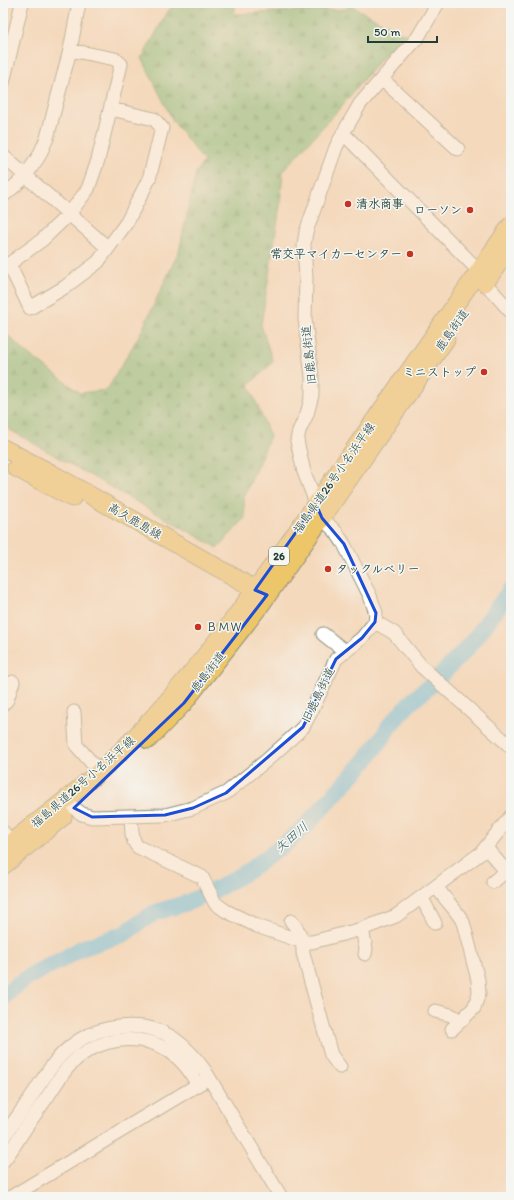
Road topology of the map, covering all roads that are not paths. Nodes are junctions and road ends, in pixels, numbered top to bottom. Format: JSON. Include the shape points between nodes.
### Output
{"nodes":[{"id":1,"x":22,"y":3,"type":"edge"},
{"id":2,"x":79,"y":3,"type":"edge"},
{"id":3,"x":438,"y":3,"type":"edge"},
{"id":4,"x":70,"y":50,"type":"junction"},
{"id":5,"x":382,"y":79,"type":"junction"},
{"id":6,"x":3,"y":83,"type":"edge"},
{"id":7,"x":111,"y":109,"type":"junction"},
{"id":8,"x":343,"y":133,"type":"junction"},
{"id":9,"x":458,"y":149,"type":"dead end"},
{"id":10,"x":3,"y":156,"type":"edge"},
{"id":11,"x":26,"y":176,"type":"junction"},
{"id":12,"x":3,"y":196,"type":"edge"},
{"id":13,"x":69,"y":214,"type":"junction"},
{"id":14,"x":511,"y":225,"type":"edge"},
{"id":15,"x":511,"y":246,"type":"edge"},
{"id":16,"x":108,"y":248,"type":"junction"},
{"id":17,"x":6,"y":265,"type":"edge"},
{"id":18,"x":482,"y":277,"type":"junction"},
{"id":19,"x":511,"y":312,"type":"edge"},
{"id":20,"x":3,"y":448,"type":"edge"},
{"id":21,"x":3,"y":460,"type":"edge"},
{"id":22,"x":319,"y":511,"type":"junction"},
{"id":23,"x":257,"y":597,"type":"junction"},
{"id":24,"x":375,"y":622,"type":"junction"},
{"id":25,"x":324,"y":634,"type":"dead end"},
{"id":26,"x":344,"y":653,"type":"junction"},
{"id":27,"x":13,"y":682,"type":"dead end"},
{"id":28,"x":3,"y":704,"type":"edge"},
{"id":29,"x":74,"y":712,"type":"dead end"},
{"id":30,"x":511,"y":747,"type":"edge"},
{"id":31,"x":99,"y":771,"type":"junction"},
{"id":32,"x":74,"y":808,"type":"junction"},
{"id":33,"x":132,"y":816,"type":"junction"},
{"id":34,"x":511,"y":818,"type":"edge"},
{"id":35,"x":6,"y":841,"type":"edge"},
{"id":36,"x":486,"y":848,"type":"junction"},
{"id":37,"x":3,"y":866,"type":"edge"},
{"id":38,"x":493,"y":882,"type":"dead end"},
{"id":39,"x":437,"y":887,"type":"junction"},
{"id":40,"x":421,"y":898,"type":"junction"},
{"id":41,"x":291,"y":920,"type":"dead end"},
{"id":42,"x":435,"y":923,"type":"dead end"},
{"id":43,"x":362,"y":929,"type":"junction"},
{"id":44,"x":303,"y":942,"type":"junction"},
{"id":45,"x":365,"y":954,"type":"dead end"},
{"id":46,"x":435,"y":1011,"type":"dead end"},
{"id":47,"x":340,"y":1067,"type":"dead end"},
{"id":48,"x":203,"y":1082,"type":"junction"},
{"id":49,"x":3,"y":1138,"type":"edge"},
{"id":50,"x":3,"y":1161,"type":"edge"},
{"id":51,"x":11,"y":1197,"type":"edge"},
{"id":52,"x":281,"y":1197,"type":"edge"}],
"edges":[{"from":1,"to":6,"type":"street"},
{"from":2,"to":4,"type":"street"},
{"from":3,"to":5,"type":"street","name":"旧鹿島街道","via":[[418,37]]},
{"from":4,"to":7,"type":"street","via":[[115,59],[121,64]]},
{"from":4,"to":11,"type":"street","via":[[47,138]]},
{"from":5,"to":8,"type":"street","name":"旧鹿島街道","via":[[360,104]]},
{"from":5,"to":9,"type":"street"},
{"from":7,"to":13,"type":"street","via":[[88,189]]},
{"from":7,"to":16,"type":"street","via":[[154,120],[162,128],[149,179],[127,222]]},
{"from":8,"to":18,"type":"street"},
{"from":8,"to":22,"type":"street","name":"旧鹿島街道","via":[[306,232],[304,245],[305,319],[312,395],[297,441],[304,472]]},
{"from":10,"to":11,"type":"street"},
{"from":11,"to":12,"type":"street"},
{"from":11,"to":13,"type":"street"},
{"from":13,"to":16,"type":"street"},
{"from":13,"to":17,"type":"street","via":[[42,240]]},
{"from":14,"to":18,"type":"main road","name":"福島県道26号小名浜平線","number":"26"},
{"from":15,"to":18,"type":"main road","number":"26"},
{"from":16,"to":17,"type":"street","via":[[98,262],[71,283],[30,308]]},
{"from":18,"to":19,"type":"street"},
{"from":18,"to":22,"type":"main road","name":"福島県道26号小名浜平線","number":"26"},
{"from":20,"to":23,"type":"main road","name":"高久鹿島線","via":[[58,477]]},
{"from":21,"to":23,"type":"main road","name":"高久鹿島線"},
{"from":22,"to":23,"type":"main road","name":"福島県道26号小名浜平線","number":"26"},
{"from":22,"to":24,"type":"street","name":"旧鹿島街道","via":[[344,544],[370,596],[376,613]]},
{"from":23,"to":31,"type":"main road","name":"福島県道26号小名浜平線","number":"26","via":[[179,689]]},
{"from":23,"to":32,"type":"main road","name":"鹿島街道","number":"26","via":[[184,703],[136,752]]},
{"from":24,"to":26,"type":"street","name":"旧鹿島街道","via":[[362,638]]},
{"from":24,"to":30,"type":"street","via":[[394,632],[422,667]]},
{"from":25,"to":26,"type":"street"},
{"from":26,"to":33,"type":"street","name":"旧鹿島街道","via":[[336,659],[303,727],[226,793],[178,812]]},
{"from":27,"to":28,"type":"street"},
{"from":29,"to":31,"type":"street","via":[[76,745]]},
{"from":31,"to":35,"type":"main road","name":"福島県道26号小名浜平線","number":"26","via":[[56,808]]},
{"from":32,"to":33,"type":"street","name":"旧鹿島街道","via":[[92,817]]},
{"from":32,"to":37,"type":"main road","name":"鹿島街道","number":"26"},
{"from":33,"to":44,"type":"street","via":[[133,840],[138,847],[202,877],[215,903],[222,908],[257,926]]},
{"from":34,"to":36,"type":"street"},
{"from":36,"to":38,"type":"street","via":[[506,871]]},
{"from":36,"to":39,"type":"street"},
{"from":39,"to":40,"type":"street"},
{"from":39,"to":46,"type":"street","via":[[463,922],[479,993],[470,1012],[456,1025],[451,1015]]},
{"from":40,"to":42,"type":"street"},
{"from":40,"to":43,"type":"street","via":[[396,916]]},
{"from":41,"to":44,"type":"street","via":[[298,928]]},
{"from":43,"to":44,"type":"street"},
{"from":43,"to":45,"type":"street"},
{"from":44,"to":47,"type":"street","via":[[305,960],[330,1050]]},
{"from":48,"to":49,"type":"street","via":[[205,1071],[193,1055],[172,1037],[143,1027],[101,1030],[79,1040],[61,1055]]},
{"from":48,"to":50,"type":"street","via":[[195,1079],[183,1064],[158,1045],[142,1040],[117,1040],[94,1047],[78,1057],[63,1074]]},
{"from":48,"to":51,"type":"street"},
{"from":48,"to":52,"type":"street"}]}
